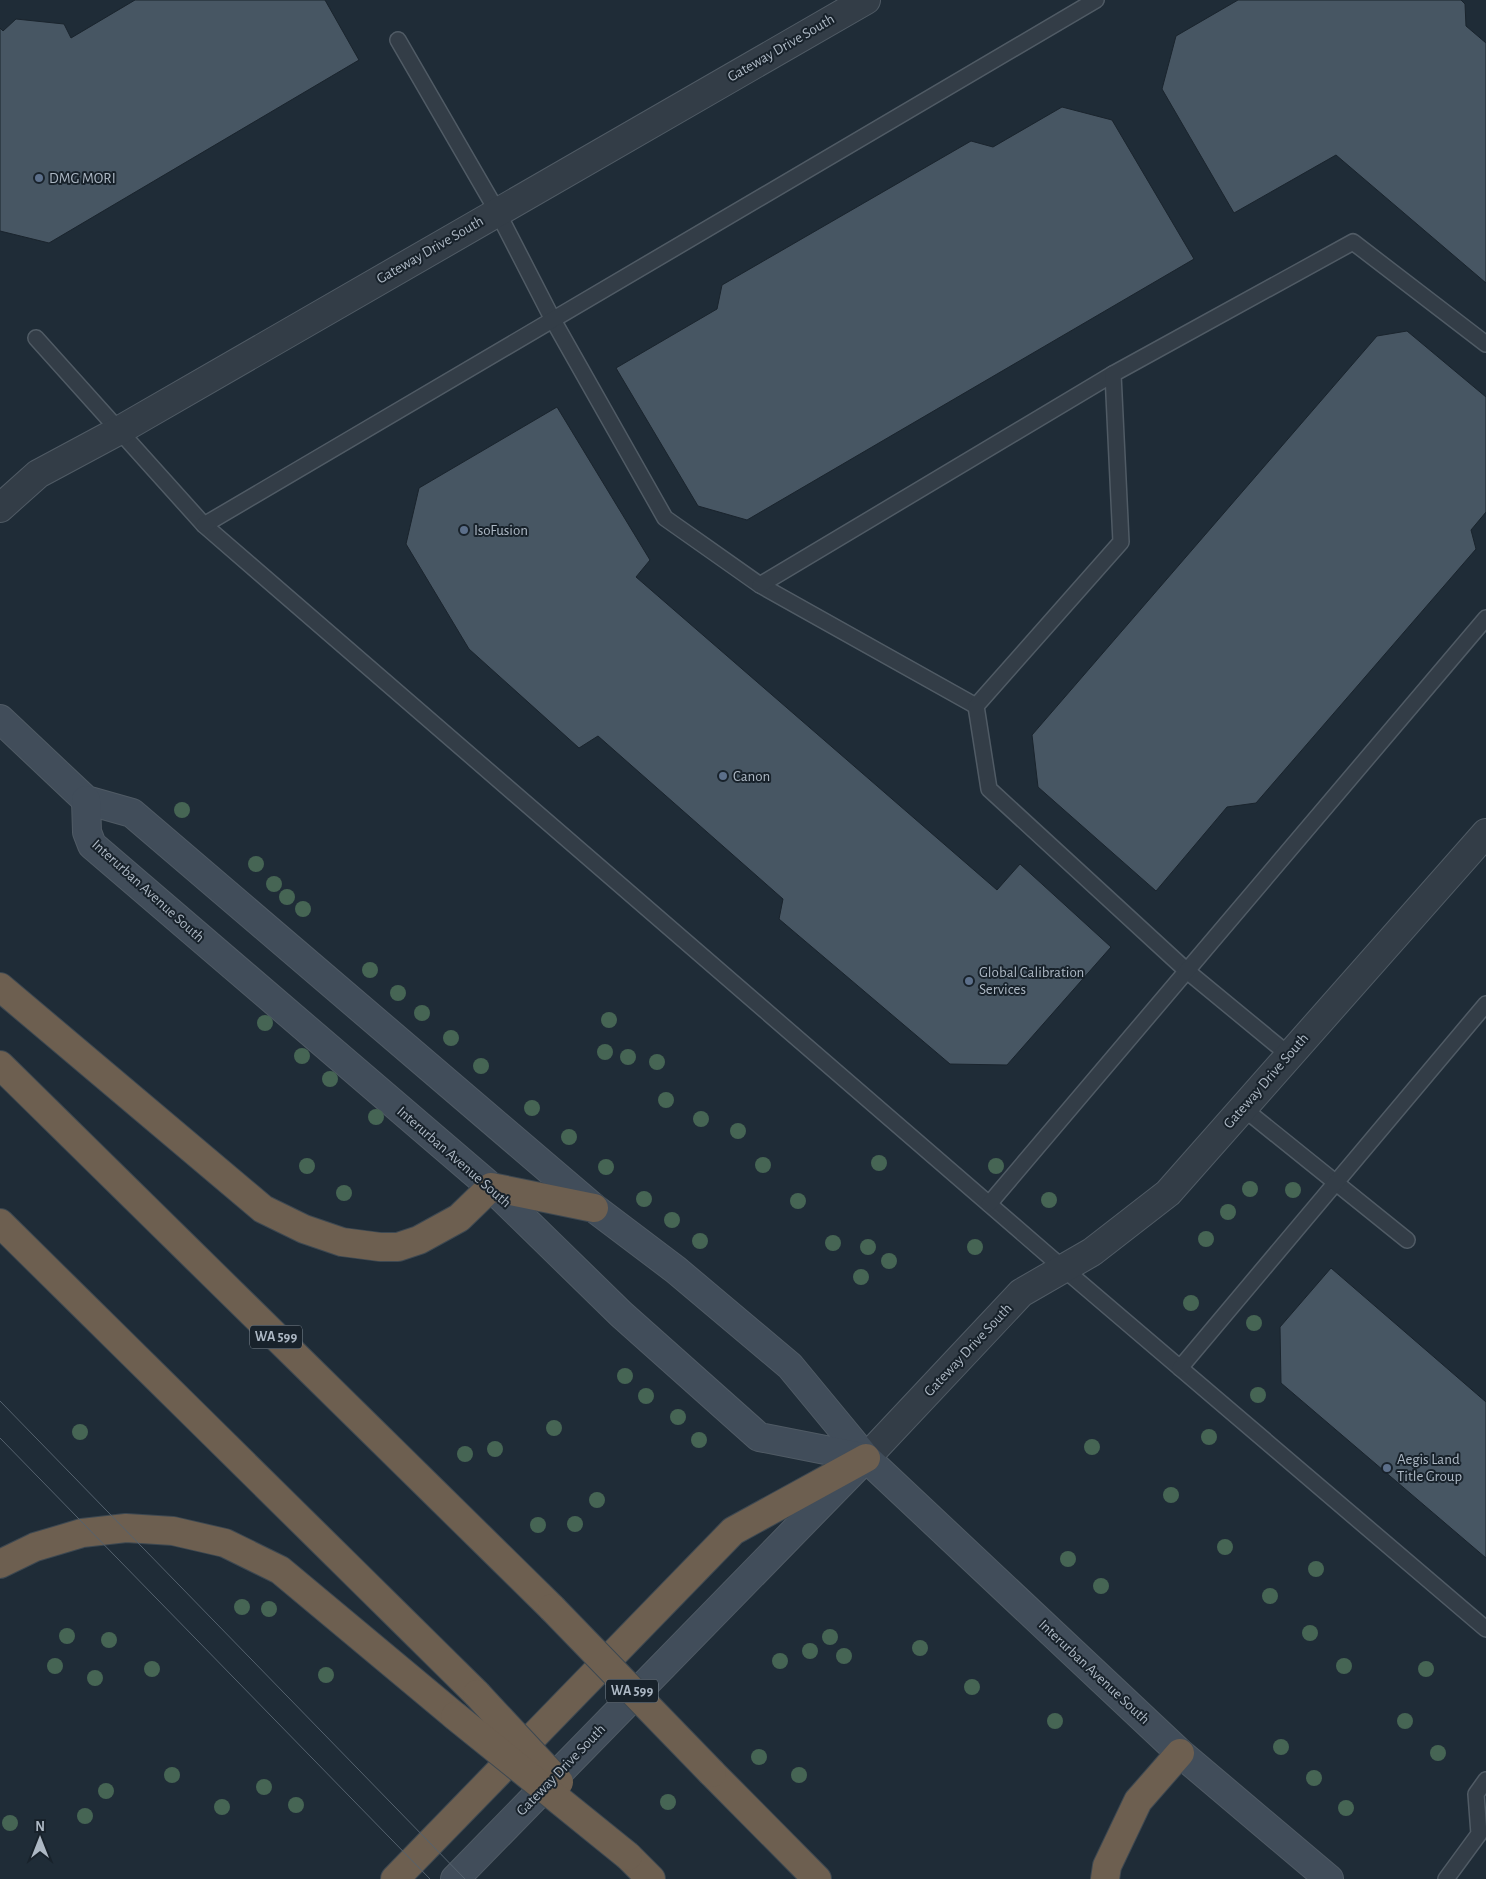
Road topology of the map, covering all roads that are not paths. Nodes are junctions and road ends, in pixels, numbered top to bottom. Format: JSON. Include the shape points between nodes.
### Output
{"nodes":[{"id":1,"x":866,"y":0,"type":"edge"},
{"id":2,"x":1096,"y":0,"type":"edge"},
{"id":3,"x":1076,"y":5,"type":"edge"},
{"id":4,"x":398,"y":40,"type":"dead end"},
{"id":5,"x":497,"y":211,"type":"junction"},
{"id":6,"x":553,"y":320,"type":"junction"},
{"id":7,"x":36,"y":338,"type":"dead end"},
{"id":8,"x":1486,"y":344,"type":"edge"},
{"id":9,"x":1113,"y":374,"type":"junction"},
{"id":10,"x":120,"y":430,"type":"junction"},
{"id":11,"x":0,"y":508,"type":"edge"},
{"id":12,"x":204,"y":525,"type":"junction"},
{"id":13,"x":760,"y":586,"type":"junction"},
{"id":14,"x":1486,"y":618,"type":"edge"},
{"id":15,"x":976,"y":706,"type":"junction"},
{"id":16,"x":0,"y":719,"type":"edge"},
{"id":17,"x":86,"y":800,"type":"junction"},
{"id":18,"x":1485,"y":835,"type":"edge"},
{"id":19,"x":1187,"y":971,"type":"junction"},
{"id":20,"x":0,"y":988,"type":"edge"},
{"id":21,"x":1486,"y":1004,"type":"edge"},
{"id":22,"x":1289,"y":1055,"type":"junction"},
{"id":23,"x":0,"y":1065,"type":"edge"},
{"id":24,"x":1243,"y":1108,"type":"junction"},
{"id":25,"x":1335,"y":1183,"type":"junction"},
{"id":26,"x":492,"y":1188,"type":"junction"},
{"id":27,"x":989,"y":1204,"type":"junction"},
{"id":28,"x":594,"y":1208,"type":"junction"},
{"id":29,"x":0,"y":1223,"type":"edge"},
{"id":30,"x":1408,"y":1240,"type":"dead end"},
{"id":31,"x":1064,"y":1268,"type":"junction"},
{"id":32,"x":1180,"y":1368,"type":"junction"},
{"id":33,"x":866,"y":1458,"type":"junction"},
{"id":34,"x":0,"y":1564,"type":"edge"},
{"id":35,"x":1486,"y":1629,"type":"edge"},
{"id":36,"x":1180,"y":1753,"type":"junction"},
{"id":37,"x":1486,"y":1780,"type":"edge"},
{"id":38,"x":1482,"y":1837,"type":"edge"},
{"id":39,"x":628,"y":1856,"type":"junction"},
{"id":40,"x":395,"y":1879,"type":"edge"},
{"id":41,"x":455,"y":1879,"type":"edge"},
{"id":42,"x":651,"y":1879,"type":"edge"},
{"id":43,"x":817,"y":1879,"type":"edge"},
{"id":44,"x":1105,"y":1879,"type":"edge"},
{"id":45,"x":1329,"y":1879,"type":"edge"},
{"id":46,"x":1446,"y":1879,"type":"edge"}],
"edges":[{"from":1,"to":5,"type":"street","name":"Gateway Drive South"},
{"from":2,"to":3,"type":"lane"},
{"from":3,"to":6,"type":"lane"},
{"from":4,"to":5,"type":"lane"},
{"from":5,"to":6,"type":"lane"},
{"from":5,"to":10,"type":"street","name":"Gateway Drive South"},
{"from":6,"to":12,"type":"lane"},
{"from":6,"to":13,"type":"lane","via":[[665,518]]},
{"from":7,"to":10,"type":"lane"},
{"from":8,"to":9,"type":"lane","via":[[1352,242]]},
{"from":9,"to":13,"type":"lane"},
{"from":9,"to":15,"type":"lane","via":[[1121,542]]},
{"from":10,"to":11,"type":"street","name":"Gateway Drive South","via":[[38,474]]},
{"from":10,"to":12,"type":"lane"},
{"from":12,"to":27,"type":"lane"},
{"from":13,"to":15,"type":"lane"},
{"from":14,"to":19,"type":"lane"},
{"from":15,"to":19,"type":"lane","via":[[989,789]]},
{"from":16,"to":17,"type":"main road","name":"Interurban Avenue South"},
{"from":17,"to":26,"type":"main road","name":"Interurban Avenue South","via":[[87,832],[92,845]]},
{"from":17,"to":28,"type":"main road","name":"Interurban Avenue South","via":[[132,813]]},
{"from":18,"to":22,"type":"street","name":"Gateway Drive South"},
{"from":19,"to":22,"type":"lane"},
{"from":19,"to":27,"type":"lane"},
{"from":20,"to":26,"type":"highway","via":[[263,1209],[304,1229],[342,1242],[398,1247],[419,1240],[459,1218]]},
{"from":21,"to":25,"type":"lane"},
{"from":22,"to":24,"type":"street","name":"Gateway Drive South"},
{"from":23,"to":43,"type":"highway","number":"WA 599","bridge":true,"via":[[552,1608]]},
{"from":24,"to":25,"type":"lane"},
{"from":24,"to":31,"type":"street","name":"Gateway Drive South","via":[[1168,1193],[1092,1252]]},
{"from":25,"to":30,"type":"lane"},
{"from":25,"to":32,"type":"lane"},
{"from":26,"to":28,"type":"highway"},
{"from":26,"to":33,"type":"main road","name":"Interurban Avenue South","via":[[622,1314],[759,1437]]},
{"from":27,"to":31,"type":"lane"},
{"from":28,"to":33,"type":"main road","name":"Interurban Avenue South","via":[[676,1270],[790,1366]]},
{"from":29,"to":39,"type":"highway","bridge":true,"via":[[477,1694]]},
{"from":31,"to":32,"type":"lane"},
{"from":31,"to":33,"type":"street","name":"Gateway Drive South","via":[[1022,1293]]},
{"from":32,"to":35,"type":"lane"},
{"from":33,"to":36,"type":"main road","name":"Interurban Avenue South"},
{"from":33,"to":40,"type":"highway","via":[[733,1531]]},
{"from":33,"to":41,"type":"main road","name":"Gateway Drive South"},
{"from":34,"to":39,"type":"highway","bridge":true,"via":[[35,1547],[82,1533],[126,1528],[173,1531],[225,1543],[280,1570]]},
{"from":36,"to":44,"type":"highway","via":[[1138,1801],[1107,1866]]},
{"from":36,"to":45,"type":"main road","name":"Interurban Avenue South"},
{"from":37,"to":38,"type":"lane","via":[[1476,1794]]},
{"from":38,"to":46,"type":"lane"},
{"from":39,"to":42,"type":"highway"}]}
